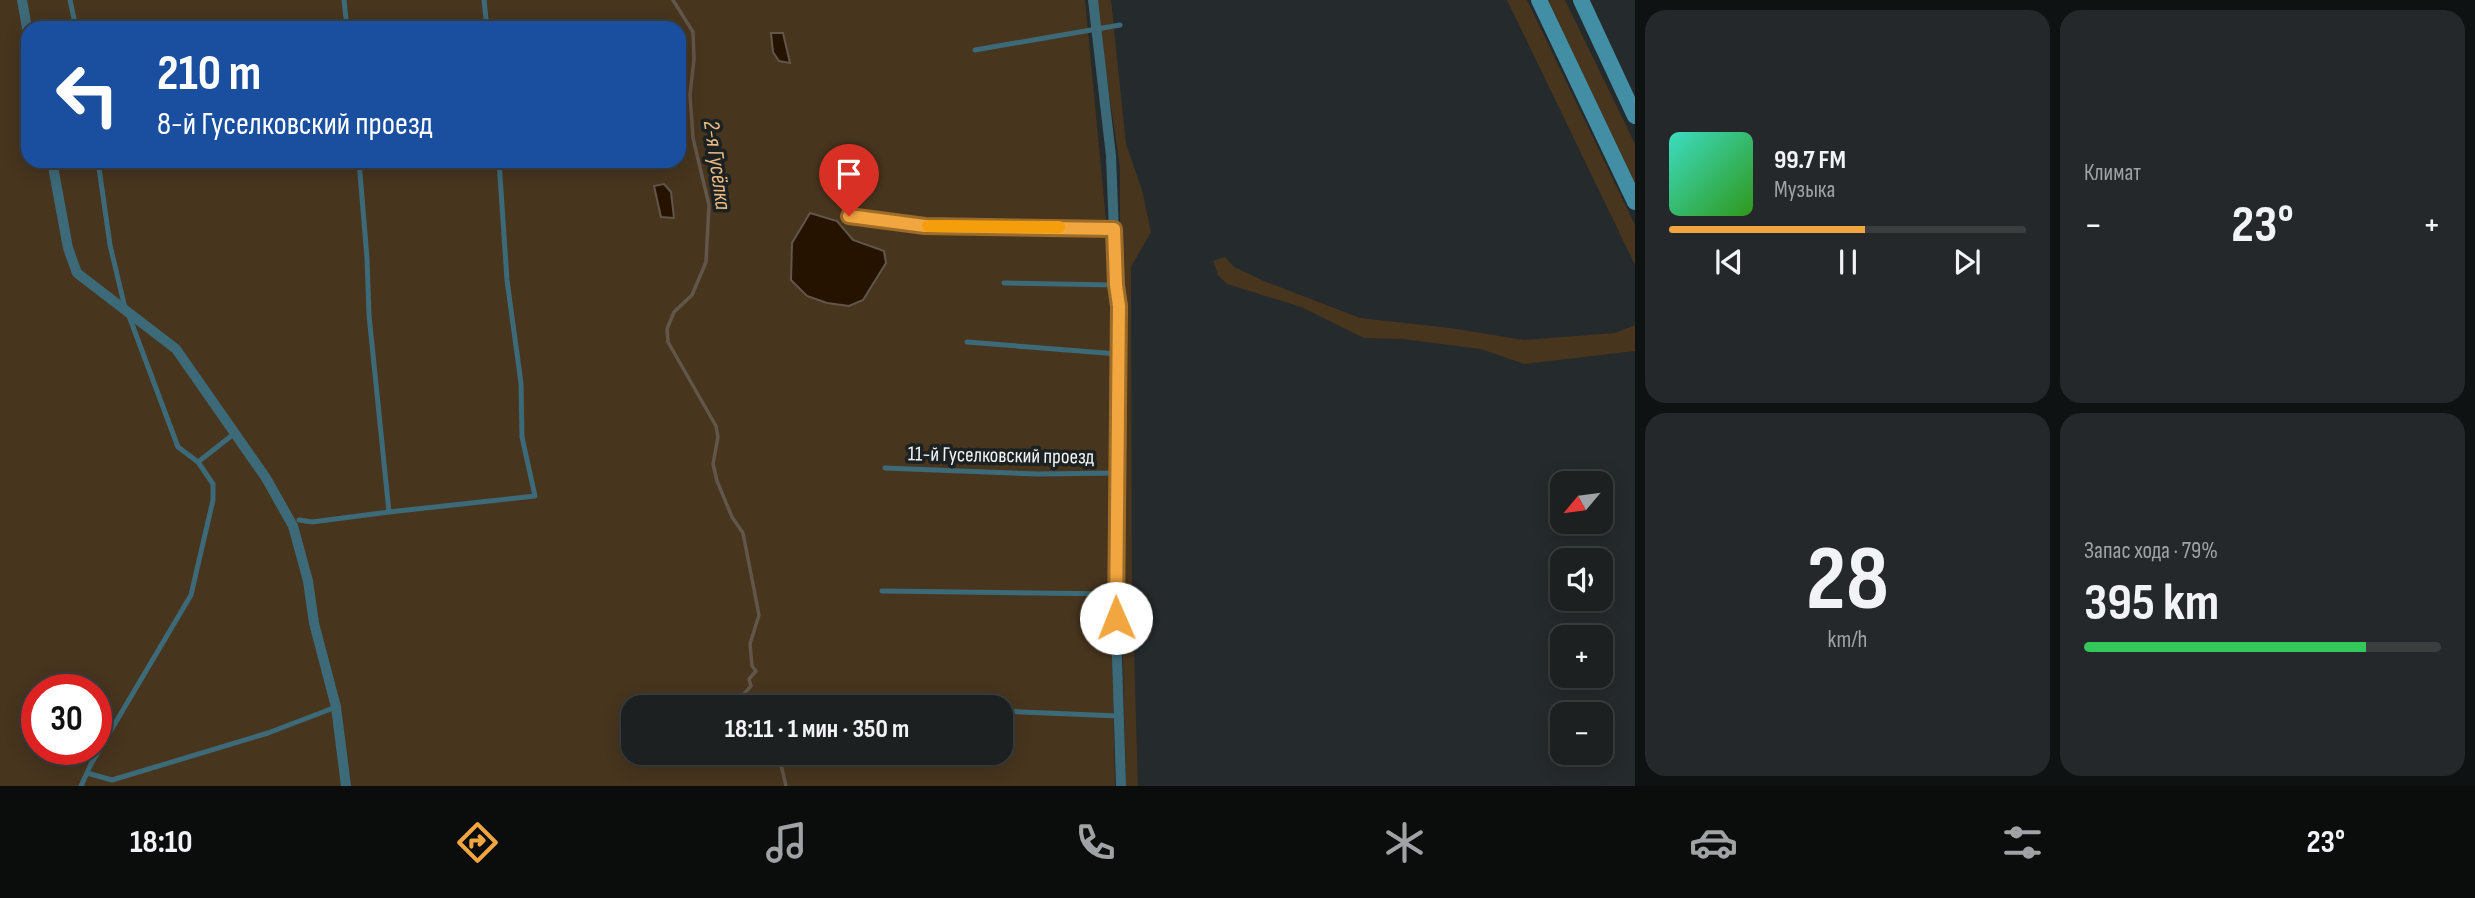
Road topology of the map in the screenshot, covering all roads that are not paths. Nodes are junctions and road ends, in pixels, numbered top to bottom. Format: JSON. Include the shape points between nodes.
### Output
{"nodes":[{"id":1,"x":22,"y":0,"type":"edge"},
{"id":2,"x":70,"y":0,"type":"edge"},
{"id":3,"x":345,"y":0,"type":"edge"},
{"id":4,"x":484,"y":0,"type":"edge"},
{"id":5,"x":1093,"y":0,"type":"edge"},
{"id":6,"x":1539,"y":0,"type":"edge"},
{"id":7,"x":1581,"y":0,"type":"edge"},
{"id":8,"x":26,"y":21,"type":"edge"},
{"id":9,"x":74,"y":21,"type":"edge"},
{"id":10,"x":346,"y":21,"type":"edge"},
{"id":11,"x":486,"y":21,"type":"edge"},
{"id":12,"x":1120,"y":25,"type":"dead end"},
{"id":13,"x":1097,"y":27,"type":"junction"},
{"id":14,"x":975,"y":50,"type":"dead end"},
{"id":15,"x":1635,"y":116,"type":"edge"},
{"id":16,"x":53,"y":168,"type":"edge"},
{"id":17,"x":99,"y":168,"type":"edge"},
{"id":18,"x":360,"y":168,"type":"edge"},
{"id":19,"x":499,"y":168,"type":"edge"},
{"id":20,"x":1635,"y":202,"type":"edge"},
{"id":21,"x":849,"y":216,"type":"dead end"},
{"id":22,"x":1114,"y":229,"type":"junction"},
{"id":23,"x":1004,"y":283,"type":"dead end"},
{"id":24,"x":1116,"y":285,"type":"junction"},
{"id":25,"x":125,"y":309,"type":"junction"},
{"id":26,"x":967,"y":342,"type":"dead end"},
{"id":27,"x":1118,"y":354,"type":"junction"},
{"id":28,"x":235,"y":433,"type":"junction"},
{"id":29,"x":198,"y":462,"type":"junction"},
{"id":30,"x":885,"y":468,"type":"dead end"},
{"id":31,"x":1117,"y":473,"type":"junction"},
{"id":32,"x":389,"y":512,"type":"junction"},
{"id":33,"x":299,"y":520,"type":"dead end"},
{"id":34,"x":882,"y":590,"type":"dead end"},
{"id":35,"x":1115,"y":594,"type":"junction"},
{"id":36,"x":336,"y":707,"type":"junction"},
{"id":37,"x":1013,"y":712,"type":"edge"},
{"id":38,"x":1119,"y":716,"type":"junction"},
{"id":39,"x":87,"y":773,"type":"junction"},
{"id":40,"x":81,"y":786,"type":"edge"},
{"id":41,"x":346,"y":786,"type":"edge"},
{"id":42,"x":1121,"y":786,"type":"edge"}],
"edges":[{"from":1,"to":8,"type":"street"},
{"from":2,"to":9,"type":"lane"},
{"from":3,"to":10,"type":"lane"},
{"from":4,"to":11,"type":"lane"},
{"from":5,"to":13,"type":"street"},
{"from":6,"to":20,"type":"main road"},
{"from":7,"to":15,"type":"main road"},
{"from":12,"to":13,"type":"lane"},
{"from":13,"to":14,"type":"lane"},
{"from":13,"to":22,"type":"street"},
{"from":16,"to":25,"type":"street","via":[[77,273]]},
{"from":17,"to":25,"type":"lane"},
{"from":18,"to":32,"type":"lane"},
{"from":19,"to":32,"type":"lane","via":[[507,280],[521,383],[522,437],[535,496]]},
{"from":21,"to":22,"type":"lane","via":[[925,226]]},
{"from":22,"to":24,"type":"street"},
{"from":23,"to":24,"type":"lane"},
{"from":24,"to":27,"type":"street"},
{"from":25,"to":28,"type":"street","via":[[176,349]]},
{"from":25,"to":29,"type":"lane","via":[[178,447]]},
{"from":26,"to":27,"type":"lane"},
{"from":27,"to":31,"type":"street"},
{"from":28,"to":29,"type":"lane"},
{"from":28,"to":36,"type":"street","via":[[293,526]]},
{"from":29,"to":39,"type":"lane","via":[[213,484],[213,500],[191,595]]},
{"from":30,"to":31,"type":"lane","name":"11-й Гуселковский проезд"},
{"from":31,"to":35,"type":"street"},
{"from":32,"to":33,"type":"lane"},
{"from":34,"to":35,"type":"lane"},
{"from":35,"to":38,"type":"street"},
{"from":36,"to":39,"type":"lane","via":[[268,733],[112,780]]},
{"from":36,"to":41,"type":"street"},
{"from":37,"to":38,"type":"lane"},
{"from":38,"to":42,"type":"street"},
{"from":39,"to":40,"type":"lane"}]}
